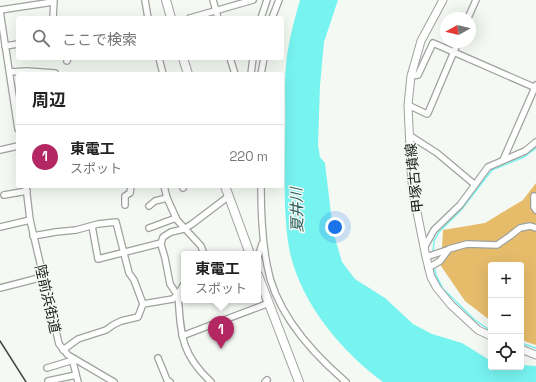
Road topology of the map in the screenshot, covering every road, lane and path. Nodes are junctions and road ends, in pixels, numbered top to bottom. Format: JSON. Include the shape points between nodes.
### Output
{"nodes":[{"id":1,"x":145,"y":0,"type":"edge"},
{"id":2,"x":166,"y":0,"type":"edge"},
{"id":3,"x":213,"y":0,"type":"edge"},
{"id":4,"x":250,"y":0,"type":"edge"},
{"id":5,"x":267,"y":0,"type":"edge"},
{"id":6,"x":278,"y":0,"type":"edge"},
{"id":7,"x":443,"y":0,"type":"edge"},
{"id":8,"x":476,"y":0,"type":"edge"},
{"id":9,"x":54,"y":1,"type":"edge"},
{"id":10,"x":0,"y":10,"type":"edge"},
{"id":11,"x":216,"y":10,"type":"junction"},
{"id":12,"x":471,"y":12,"type":"edge"},
{"id":13,"x":53,"y":16,"type":"edge"},
{"id":14,"x":148,"y":16,"type":"edge"},
{"id":15,"x":170,"y":16,"type":"edge"},
{"id":16,"x":196,"y":16,"type":"edge"},
{"id":17,"x":218,"y":16,"type":"edge"},
{"id":18,"x":262,"y":16,"type":"edge"},
{"id":19,"x":273,"y":16,"type":"edge"},
{"id":20,"x":16,"y":44,"type":"edge"},
{"id":21,"x":5,"y":46,"type":"junction"},
{"id":22,"x":456,"y":48,"type":"edge"},
{"id":23,"x":454,"y":52,"type":"junction"},
{"id":24,"x":159,"y":60,"type":"edge"},
{"id":25,"x":184,"y":60,"type":"edge"},
{"id":26,"x":231,"y":60,"type":"edge"},
{"id":27,"x":253,"y":60,"type":"edge"},
{"id":28,"x":264,"y":60,"type":"edge"},
{"id":29,"x":10,"y":72,"type":"junction"},
{"id":30,"x":40,"y":72,"type":"edge"},
{"id":31,"x":163,"y":72,"type":"edge"},
{"id":32,"x":187,"y":72,"type":"edge"},
{"id":33,"x":234,"y":72,"type":"edge"},
{"id":34,"x":251,"y":72,"type":"edge"},
{"id":35,"x":261,"y":72,"type":"edge"},
{"id":36,"x":410,"y":76,"type":"junction"},
{"id":37,"x":536,"y":86,"type":"edge"},
{"id":38,"x":408,"y":105,"type":"junction"},
{"id":39,"x":16,"y":109,"type":"edge"},
{"id":40,"x":409,"y":135,"type":"junction"},
{"id":41,"x":536,"y":142,"type":"edge"},
{"id":42,"x":16,"y":146,"type":"edge"},
{"id":43,"x":0,"y":150,"type":"edge"},
{"id":44,"x":503,"y":160,"type":"junction"},
{"id":45,"x":474,"y":184,"type":"junction"},
{"id":46,"x":26,"y":188,"type":"edge"},
{"id":47,"x":131,"y":188,"type":"edge"},
{"id":48,"x":164,"y":188,"type":"edge"},
{"id":49,"x":226,"y":188,"type":"edge"},
{"id":50,"x":261,"y":188,"type":"edge"},
{"id":51,"x":4,"y":195,"type":"dead end"},
{"id":52,"x":229,"y":196,"type":"junction"},
{"id":53,"x":534,"y":196,"type":"dead end"},
{"id":54,"x":167,"y":198,"type":"junction"},
{"id":55,"x":125,"y":205,"type":"dead end"},
{"id":56,"x":149,"y":206,"type":"dead end"},
{"id":57,"x":536,"y":210,"type":"edge"},
{"id":58,"x":176,"y":218,"type":"junction"},
{"id":59,"x":30,"y":220,"type":"junction"},
{"id":60,"x":92,"y":226,"type":"junction"},
{"id":61,"x":0,"y":227,"type":"edge"},
{"id":62,"x":150,"y":228,"type":"dead end"},
{"id":63,"x":186,"y":228,"type":"junction"},
{"id":64,"x":536,"y":228,"type":"edge"},
{"id":65,"x":33,"y":236,"type":"junction"},
{"id":66,"x":263,"y":242,"type":"junction"},
{"id":67,"x":161,"y":243,"type":"junction"},
{"id":68,"x":424,"y":249,"type":"junction"},
{"id":69,"x":203,"y":251,"type":"edge"},
{"id":70,"x":249,"y":251,"type":"edge"},
{"id":71,"x":260,"y":251,"type":"edge"},
{"id":72,"x":444,"y":251,"type":"junction"},
{"id":73,"x":124,"y":252,"type":"junction"},
{"id":74,"x":427,"y":257,"type":"junction"},
{"id":75,"x":430,"y":267,"type":"junction"},
{"id":76,"x":43,"y":277,"type":"junction"},
{"id":77,"x":261,"y":282,"type":"edge"},
{"id":78,"x":0,"y":288,"type":"edge"},
{"id":79,"x":181,"y":289,"type":"edge"},
{"id":80,"x":178,"y":294,"type":"junction"},
{"id":81,"x":269,"y":303,"type":"junction"},
{"id":82,"x":143,"y":304,"type":"junction"},
{"id":83,"x":488,"y":335,"type":"edge"},
{"id":84,"x":182,"y":336,"type":"junction"},
{"id":85,"x":63,"y":350,"type":"junction"},
{"id":86,"x":524,"y":350,"type":"edge"},
{"id":87,"x":536,"y":354,"type":"edge"},
{"id":88,"x":158,"y":358,"type":"dead end"},
{"id":89,"x":74,"y":360,"type":"junction"},
{"id":90,"x":47,"y":368,"type":"dead end"},
{"id":91,"x":76,"y":375,"type":"junction"},
{"id":92,"x":48,"y":381,"type":"edge"},
{"id":93,"x":78,"y":382,"type":"edge"},
{"id":94,"x":114,"y":382,"type":"edge"},
{"id":95,"x":170,"y":382,"type":"edge"},
{"id":96,"x":211,"y":382,"type":"edge"},
{"id":97,"x":300,"y":382,"type":"edge"},
{"id":98,"x":346,"y":382,"type":"edge"}],
"edges":[{"from":1,"to":14,"type":"street"},
{"from":2,"to":15,"type":"highway"},
{"from":3,"to":11,"type":"street"},
{"from":4,"to":11,"type":"street"},
{"from":5,"to":18,"type":"street"},
{"from":6,"to":19,"type":"street"},
{"from":7,"to":36,"type":"main road","name":"甲塚古墳線","via":[[421,41]]},
{"from":8,"to":12,"type":"street"},
{"from":9,"to":10,"type":"street"},
{"from":9,"to":13,"type":"street"},
{"from":10,"to":21,"type":"street"},
{"from":11,"to":16,"type":"street"},
{"from":11,"to":17,"type":"street"},
{"from":20,"to":21,"type":"street"},
{"from":21,"to":29,"type":"street"},
{"from":22,"to":23,"type":"street"},
{"from":23,"to":36,"type":"street","via":[[433,43],[418,75]]},
{"from":23,"to":37,"type":"street"},
{"from":23,"to":38,"type":"street","via":[[428,113]]},
{"from":24,"to":31,"type":"street"},
{"from":25,"to":32,"type":"highway"},
{"from":26,"to":33,"type":"street"},
{"from":27,"to":34,"type":"street"},
{"from":28,"to":35,"type":"street"},
{"from":29,"to":30,"type":"street"},
{"from":29,"to":39,"type":"street"},
{"from":36,"to":38,"type":"main road","name":"甲塚古墳線"},
{"from":37,"to":44,"type":"street"},
{"from":38,"to":40,"type":"main road","name":"甲塚古墳線"},
{"from":40,"to":45,"type":"street"},
{"from":40,"to":68,"type":"main road","name":"甲塚古墳線","via":[[413,192]]},
{"from":41,"to":44,"type":"street","via":[[525,151]]},
{"from":42,"to":43,"type":"street"},
{"from":44,"to":45,"type":"street","via":[[488,167]]},
{"from":45,"to":68,"type":"street","via":[[460,205],[434,230]]},
{"from":46,"to":51,"type":"street"},
{"from":46,"to":59,"type":"street","name":"陸前浜街道"},
{"from":47,"to":55,"type":"street","via":[[130,193],[124,198]]},
{"from":48,"to":54,"type":"street"},
{"from":49,"to":52,"type":"highway"},
{"from":50,"to":66,"type":"street"},
{"from":52,"to":63,"type":"street"},
{"from":52,"to":70,"type":"highway"},
{"from":53,"to":57,"type":"street"},
{"from":54,"to":56,"type":"street","via":[[155,201]]},
{"from":54,"to":58,"type":"street"},
{"from":58,"to":62,"type":"street"},
{"from":58,"to":63,"type":"street"},
{"from":59,"to":61,"type":"street"},
{"from":59,"to":65,"type":"street","name":"陸前浜街道"},
{"from":60,"to":65,"type":"street"},
{"from":60,"to":73,"type":"street","via":[[116,222]]},
{"from":60,"to":73,"type":"street","via":[[98,259]]},
{"from":63,"to":67,"type":"street","via":[[167,234]]},
{"from":63,"to":69,"type":"street"},
{"from":64,"to":72,"type":"street","via":[[520,228],[497,245],[467,244]]},
{"from":65,"to":76,"type":"street","name":"陸前浜街道"},
{"from":66,"to":71,"type":"street"},
{"from":66,"to":98,"type":"street","via":[[270,280],[293,326]]},
{"from":67,"to":73,"type":"street"},
{"from":67,"to":80,"type":"street","via":[[170,284]]},
{"from":68,"to":74,"type":"main road","name":"甲塚古墳線"},
{"from":72,"to":74,"type":"street"},
{"from":72,"to":75,"type":"street","via":[[440,261]]},
{"from":73,"to":82,"type":"street","via":[[129,272]]},
{"from":74,"to":75,"type":"main road","name":"甲塚古墳線"},
{"from":75,"to":83,"type":"main road","name":"甲塚古墳線","via":[[437,288],[451,305],[478,330]]},
{"from":76,"to":78,"type":"street"},
{"from":76,"to":85,"type":"street","name":"陸前浜街道","via":[[57,339]]},
{"from":77,"to":81,"type":"highway"},
{"from":79,"to":80,"type":"street"},
{"from":80,"to":82,"type":"street","via":[[173,299]]},
{"from":80,"to":84,"type":"street"},
{"from":81,"to":84,"type":"street"},
{"from":81,"to":97,"type":"highway"},
{"from":82,"to":85,"type":"street","via":[[138,317],[121,321],[106,330],[78,339]]},
{"from":84,"to":96,"type":"street","via":[[188,354],[198,370]]},
{"from":85,"to":89,"type":"street","name":"陸前浜街道"},
{"from":86,"to":87,"type":"main road"},
{"from":88,"to":95,"type":"street"},
{"from":89,"to":90,"type":"street"},
{"from":89,"to":91,"type":"street"},
{"from":89,"to":94,"type":"street","name":"陸前浜街道"},
{"from":91,"to":92,"type":"street"},
{"from":91,"to":93,"type":"street"}]}
